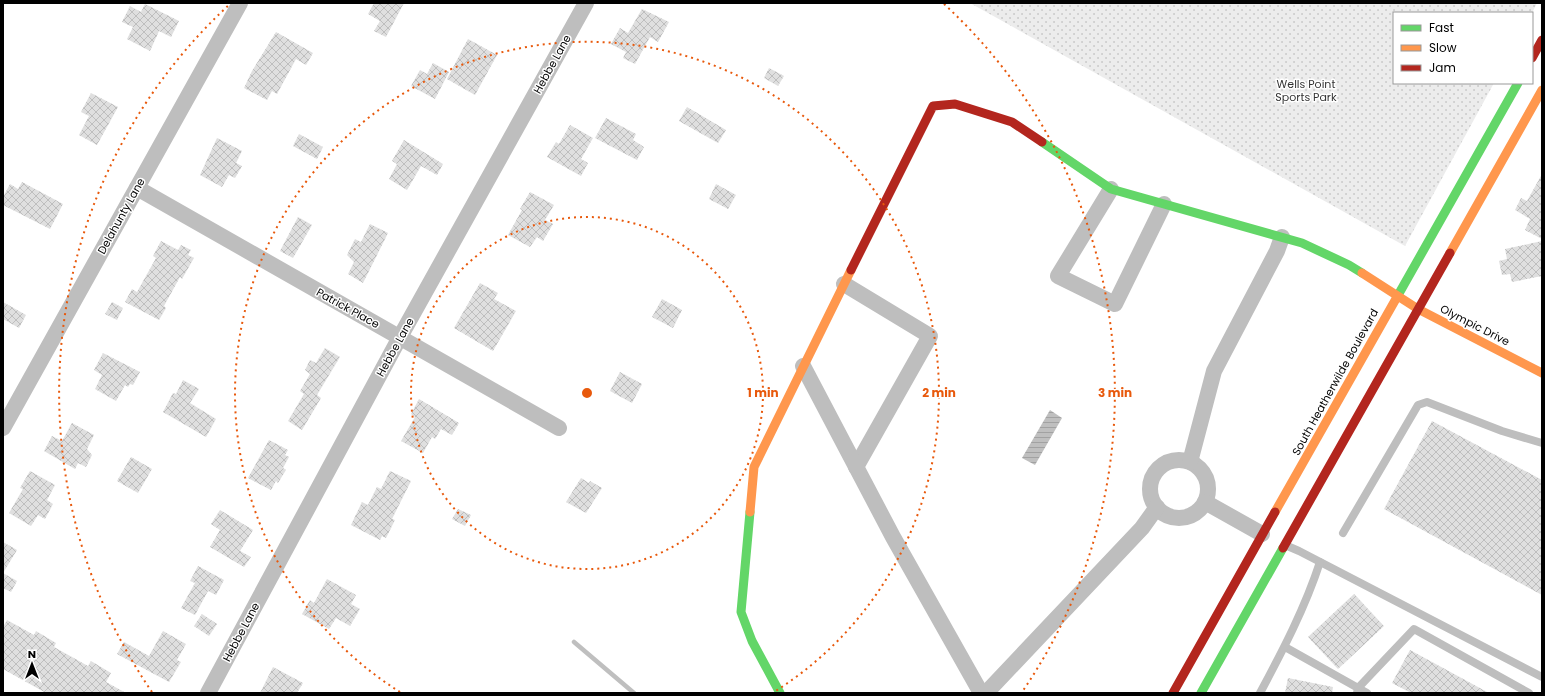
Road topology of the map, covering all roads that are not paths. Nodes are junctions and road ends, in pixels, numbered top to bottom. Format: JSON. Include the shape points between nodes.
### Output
{"nodes":[{"id":1,"x":240,"y":3,"type":"edge"},
{"id":2,"x":586,"y":3,"type":"edge"},
{"id":3,"x":1542,"y":40,"type":"edge"},
{"id":4,"x":1533,"y":56,"type":"edge"},
{"id":5,"x":1517,"y":84,"type":"edge"},
{"id":6,"x":1542,"y":90,"type":"edge"},
{"id":7,"x":137,"y":188,"type":"junction"},
{"id":8,"x":1111,"y":189,"type":"junction"},
{"id":9,"x":1164,"y":204,"type":"junction"},
{"id":10,"x":1282,"y":237,"type":"junction"},
{"id":11,"x":844,"y":284,"type":"junction"},
{"id":12,"x":1397,"y":297,"type":"junction"},
{"id":13,"x":1418,"y":309,"type":"junction"},
{"id":14,"x":400,"y":337,"type":"junction"},
{"id":15,"x":803,"y":366,"type":"junction"},
{"id":16,"x":1542,"y":373,"type":"edge"},
{"id":17,"x":3,"y":428,"type":"edge"},
{"id":18,"x":559,"y":428,"type":"dead end"},
{"id":19,"x":1542,"y":443,"type":"edge"},
{"id":20,"x":1190,"y":462,"type":"junction"},
{"id":21,"x":856,"y":467,"type":"junction"},
{"id":22,"x":1205,"y":502,"type":"junction"},
{"id":23,"x":1157,"y":507,"type":"junction"},
{"id":24,"x":1343,"y":533,"type":"dead end"},
{"id":25,"x":1262,"y":534,"type":"junction"},
{"id":26,"x":1285,"y":545,"type":"junction"},
{"id":27,"x":1320,"y":562,"type":"junction"},
{"id":28,"x":1285,"y":647,"type":"junction"},
{"id":29,"x":1542,"y":677,"type":"edge"},
{"id":30,"x":1358,"y":691,"type":"edge"},
{"id":31,"x":208,"y":693,"type":"edge"},
{"id":32,"x":780,"y":693,"type":"edge"},
{"id":33,"x":981,"y":693,"type":"edge"},
{"id":34,"x":986,"y":693,"type":"edge"},
{"id":35,"x":1173,"y":693,"type":"edge"},
{"id":36,"x":1201,"y":693,"type":"edge"},
{"id":37,"x":1260,"y":693,"type":"edge"},
{"id":38,"x":1367,"y":693,"type":"edge"},
{"id":39,"x":1529,"y":693,"type":"edge"}],
"edges":[{"from":1,"to":7,"type":"street","name":"Delahunty Lane"},
{"from":2,"to":14,"type":"street","name":"Hebbe Lane"},
{"from":3,"to":4,"type":"main road"},
{"from":5,"to":12,"type":"main road","name":"South Heatherwilde Boulevard"},
{"from":6,"to":13,"type":"main road","via":[[1439,276]]},
{"from":7,"to":14,"type":"street","name":"Patrick Place"},
{"from":7,"to":17,"type":"street","name":"Delahunty Lane"},
{"from":8,"to":9,"type":"main road","name":"Olympic Drive"},
{"from":8,"to":9,"type":"street","via":[[1058,276],[1115,304]]},
{"from":8,"to":11,"type":"main road","name":"Olympic Drive","via":[[1012,122],[955,104],[933,106]]},
{"from":9,"to":10,"type":"main road","name":"Olympic Drive"},
{"from":10,"to":12,"type":"main road","name":"Olympic Drive","via":[[1302,243],[1349,265]]},
{"from":10,"to":20,"type":"street","via":[[1214,371]]},
{"from":11,"to":15,"type":"main road"},
{"from":11,"to":21,"type":"street","via":[[930,336]]},
{"from":12,"to":13,"type":"main road","name":"Olympic Drive"},
{"from":12,"to":25,"type":"main road","name":"South Heatherwilde Boulevard"},
{"from":13,"to":16,"type":"main road","name":"Olympic Drive"},
{"from":13,"to":26,"type":"main road"},
{"from":14,"to":18,"type":"street","name":"Patrick Place"},
{"from":14,"to":31,"type":"street","name":"Hebbe Lane"},
{"from":15,"to":21,"type":"street"},
{"from":15,"to":32,"type":"main road","via":[[754,467],[741,612],[752,641]]},
{"from":19,"to":24,"type":"lane","via":[[1502,431],[1426,402],[1418,405]]},
{"from":20,"to":22,"type":"street","via":[[1198,467],[1208,483]]},
{"from":20,"to":23,"type":"street","via":[[1171,461],[1156,472],[1150,489]]},
{"from":21,"to":33,"type":"street"},
{"from":22,"to":23,"type":"street","via":[[1200,510],[1182,518],[1168,515]]},
{"from":22,"to":25,"type":"street"},
{"from":23,"to":34,"type":"street","via":[[1142,528]]},
{"from":25,"to":26,"type":"main road"},
{"from":25,"to":35,"type":"main road","name":"South Heatherwilde Boulevard"},
{"from":26,"to":27,"type":"lane"},
{"from":26,"to":36,"type":"main road"},
{"from":27,"to":28,"type":"lane","via":[[1311,591]]},
{"from":27,"to":29,"type":"lane"},
{"from":28,"to":30,"type":"lane"},
{"from":28,"to":37,"type":"lane"},
{"from":30,"to":38,"type":"lane"},
{"from":30,"to":39,"type":"lane","via":[[1414,629]]}]}
